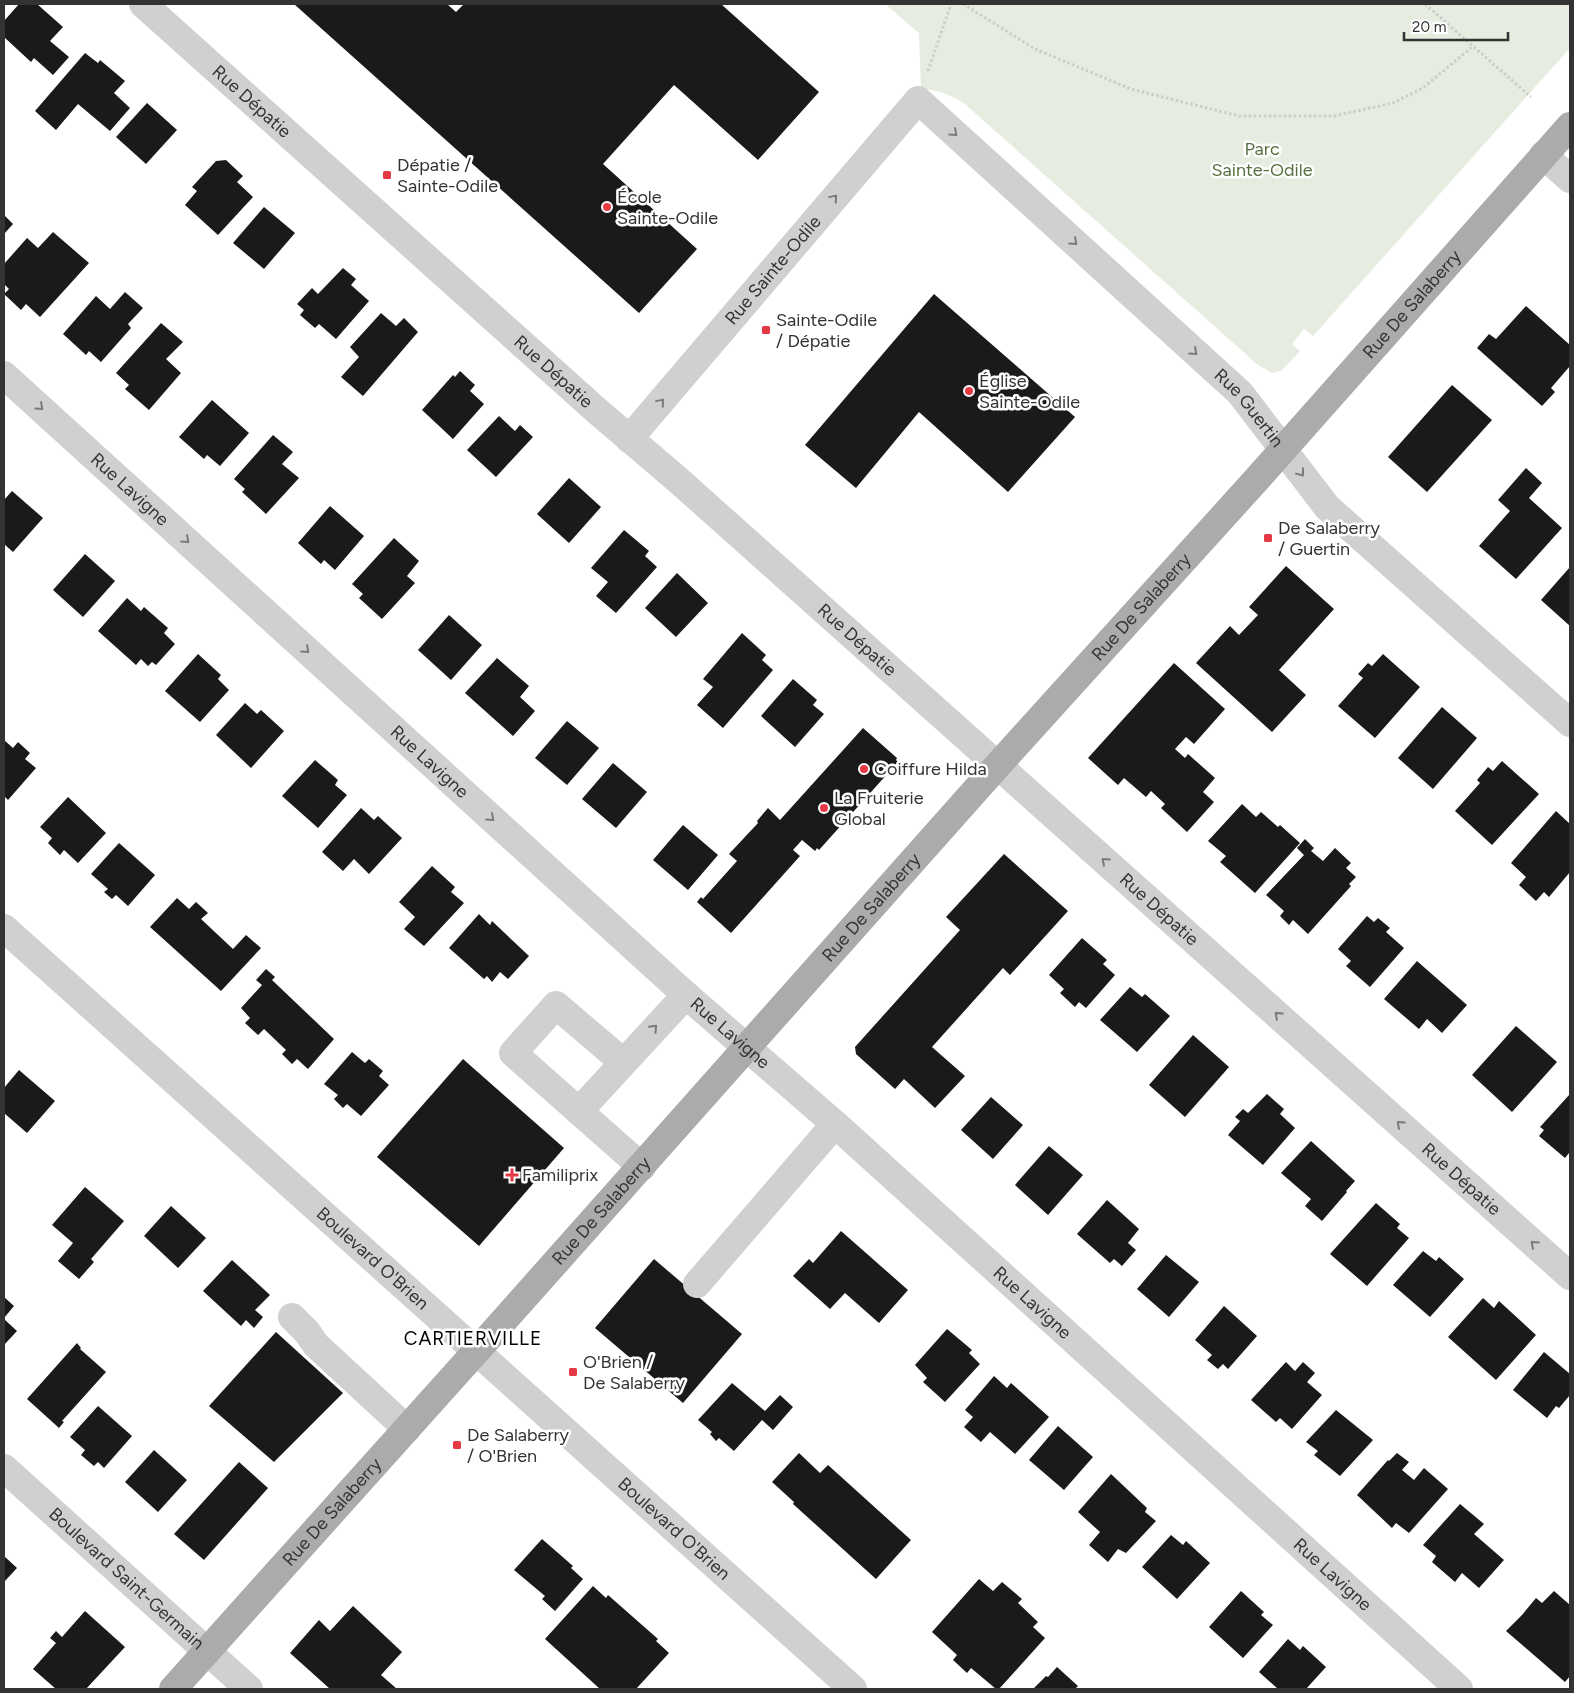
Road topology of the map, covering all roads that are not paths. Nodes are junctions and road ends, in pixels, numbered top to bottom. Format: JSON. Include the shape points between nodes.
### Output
{"nodes":[{"id":1,"x":144,"y":4,"type":"edge"},
{"id":2,"x":918,"y":100,"type":"joint"},
{"id":3,"x":1570,"y":126,"type":"edge"},
{"id":4,"x":1544,"y":155,"type":"junction"},
{"id":5,"x":1570,"y":179,"type":"edge"},
{"id":6,"x":4,"y":375,"type":"edge"},
{"id":7,"x":629,"y":439,"type":"junction"},
{"id":8,"x":1283,"y":450,"type":"junction"},
{"id":9,"x":1570,"y":723,"type":"edge"},
{"id":10,"x":998,"y":765,"type":"junction"},
{"id":11,"x":4,"y":928,"type":"edge"},
{"id":12,"x":686,"y":995,"type":"junction"},
{"id":13,"x":747,"y":1048,"type":"junction"},
{"id":14,"x":622,"y":1062,"type":"junction"},
{"id":15,"x":579,"y":1111,"type":"junction"},
{"id":16,"x":835,"y":1124,"type":"junction"},
{"id":17,"x":642,"y":1166,"type":"junction"},
{"id":18,"x":1570,"y":1276,"type":"edge"},
{"id":19,"x":698,"y":1284,"type":"dead end"},
{"id":20,"x":292,"y":1317,"type":"dead end"},
{"id":21,"x":476,"y":1352,"type":"junction"},
{"id":22,"x":407,"y":1428,"type":"junction"},
{"id":23,"x":4,"y":1468,"type":"edge"},
{"id":24,"x":206,"y":1651,"type":"junction"},
{"id":25,"x":173,"y":1689,"type":"edge"},
{"id":26,"x":249,"y":1689,"type":"edge"},
{"id":27,"x":853,"y":1689,"type":"edge"},
{"id":28,"x":1459,"y":1689,"type":"edge"}],
"edges":[{"from":1,"to":7,"type":"street","name":"Rue Dépatie"},
{"from":7,"to":2,"type":"street","name":"Rue Sainte-Odile","one_way":true},
{"from":2,"to":8,"type":"street","name":"Rue Guertin","one_way":true,"via":[[1240,393]]},
{"from":3,"to":4,"type":"main road","name":"Rue De Salaberry"},
{"from":4,"to":5,"type":"street"},
{"from":4,"to":8,"type":"main road","name":"Rue De Salaberry"},
{"from":6,"to":12,"type":"street","name":"Rue Lavigne","one_way":true},
{"from":7,"to":10,"type":"street","name":"Rue Dépatie"},
{"from":8,"to":9,"type":"street","name":"Rue Guertin","one_way":true,"via":[[1327,507]]},
{"from":8,"to":10,"type":"main road","name":"Rue De Salaberry"},
{"from":10,"to":13,"type":"main road","name":"Rue De Salaberry"},
{"from":18,"to":10,"type":"street","name":"Rue Dépatie","one_way":true},
{"from":11,"to":21,"type":"street","name":"Boulevard O'Brien"},
{"from":12,"to":13,"type":"street","name":"Rue Lavigne"},
{"from":14,"to":12,"type":"street","one_way":true},
{"from":13,"to":16,"type":"street","name":"Rue Lavigne"},
{"from":13,"to":17,"type":"main road","name":"Rue De Salaberry"},
{"from":14,"to":15,"type":"street"},
{"from":14,"to":15,"type":"street","via":[[556,1005],[513,1053]]},
{"from":15,"to":17,"type":"street"},
{"from":16,"to":19,"type":"street"},
{"from":16,"to":28,"type":"street","name":"Rue Lavigne"},
{"from":17,"to":21,"type":"main road","name":"Rue De Salaberry"},
{"from":20,"to":22,"type":"street","via":[[316,1345]]},
{"from":21,"to":22,"type":"main road","name":"Rue De Salaberry"},
{"from":21,"to":27,"type":"street","name":"Boulevard O'Brien"},
{"from":22,"to":24,"type":"main road","name":"Rue De Salaberry"},
{"from":23,"to":24,"type":"street","name":"Boulevard Saint-Germain"},
{"from":24,"to":25,"type":"main road","name":"Rue De Salaberry"},
{"from":24,"to":26,"type":"street","name":"Boulevard Saint-Germain"}]}
